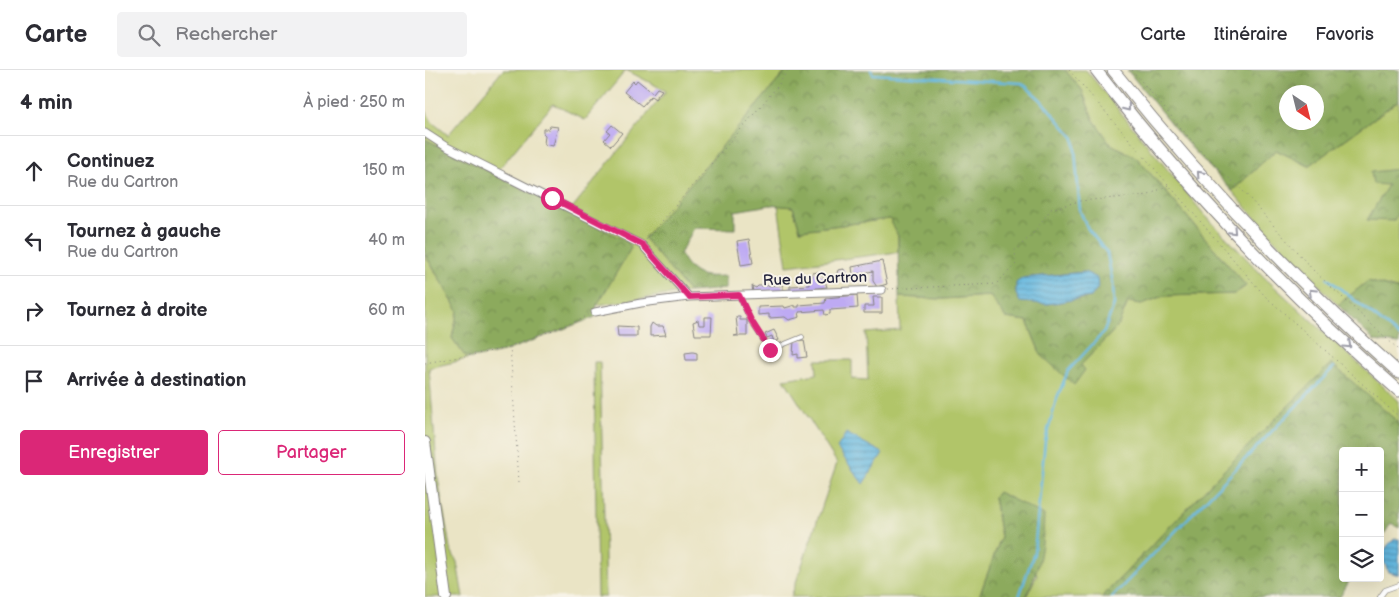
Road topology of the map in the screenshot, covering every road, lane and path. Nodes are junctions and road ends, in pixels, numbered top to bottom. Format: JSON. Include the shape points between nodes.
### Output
{"nodes":[{"id":1,"x":788,"y":70,"type":"edge"},
{"id":2,"x":1069,"y":70,"type":"edge"},
{"id":3,"x":1096,"y":70,"type":"edge"},
{"id":4,"x":1113,"y":70,"type":"edge"},
{"id":5,"x":1131,"y":70,"type":"edge"},
{"id":6,"x":425,"y":133,"type":"edge"},
{"id":7,"x":1168,"y":184,"type":"junction"},
{"id":8,"x":643,"y":245,"type":"junction"},
{"id":9,"x":882,"y":290,"type":"joint"},
{"id":10,"x":739,"y":295,"type":"junction"},
{"id":11,"x":689,"y":297,"type":"junction"},
{"id":12,"x":595,"y":312,"type":"joint"},
{"id":13,"x":802,"y":337,"type":"dead end"},
{"id":14,"x":510,"y":346,"type":"junction"},
{"id":15,"x":1399,"y":350,"type":"edge"},
{"id":16,"x":425,"y":363,"type":"edge"},
{"id":17,"x":1399,"y":372,"type":"edge"},
{"id":18,"x":1399,"y":391,"type":"edge"},
{"id":19,"x":1399,"y":416,"type":"edge"},
{"id":20,"x":425,"y":442,"type":"edge"},
{"id":21,"x":519,"y":482,"type":"dead end"},
{"id":22,"x":1399,"y":585,"type":"edge"},
{"id":23,"x":446,"y":597,"type":"edge"},
{"id":24,"x":1380,"y":597,"type":"edge"}],
"edges":[{"from":1,"to":8,"type":"path"},
{"from":2,"to":7,"type":"path"},
{"from":3,"to":18,"type":"highway","one_way":true,"via":[[1232,230],[1305,304]]},
{"from":17,"to":4,"type":"highway","one_way":true,"via":[[1255,235]]},
{"from":5,"to":15,"type":"path","via":[[1203,154],[1243,191],[1313,270]]},
{"from":6,"to":8,"type":"street"},
{"from":7,"to":9,"type":"path","via":[[1149,194],[1080,201],[1051,209],[1032,235],[1015,250],[1016,264],[996,284]]},
{"from":7,"to":19,"type":"path","via":[[1265,296]]},
{"from":8,"to":11,"type":"street"},
{"from":9,"to":10,"type":"street","name":"Rue du Cartron"},
{"from":10,"to":11,"type":"street","name":"Rue du Cartron"},
{"from":10,"to":13,"type":"lane","via":[[770,350]]},
{"from":11,"to":12,"type":"street","name":"Rue du Cartron","via":[[641,302]]},
{"from":12,"to":14,"type":"path"},
{"from":14,"to":16,"type":"path"},
{"from":14,"to":21,"type":"path"},
{"from":20,"to":23,"type":"main road"},
{"from":22,"to":24,"type":"lane","via":[[1385,590]]}]}
